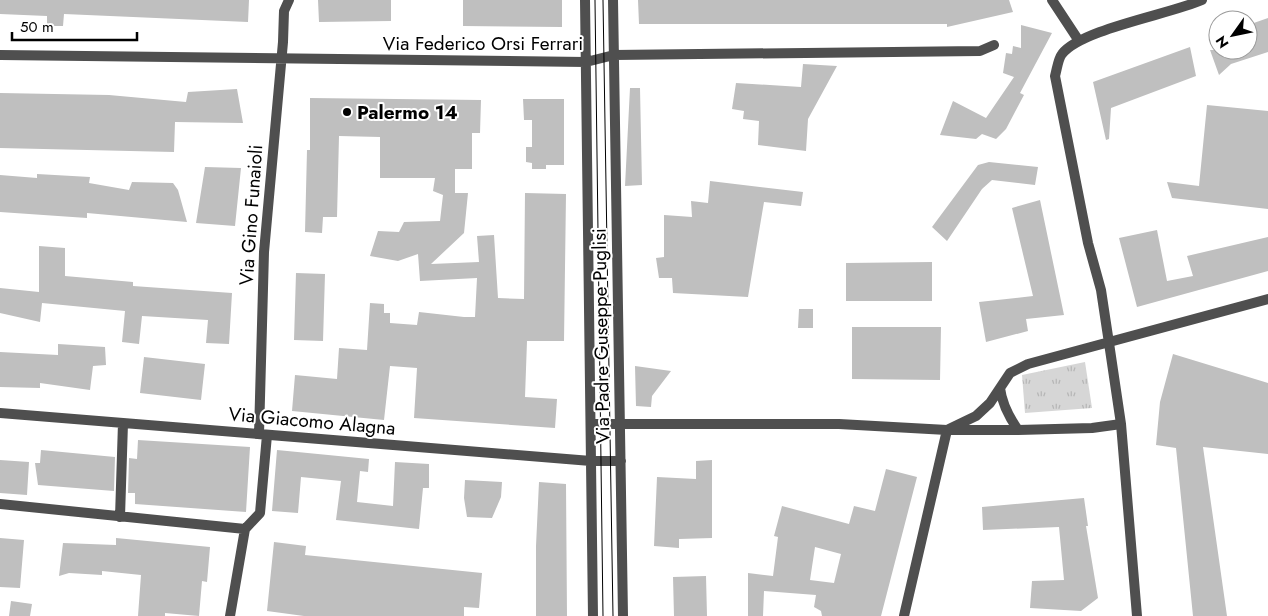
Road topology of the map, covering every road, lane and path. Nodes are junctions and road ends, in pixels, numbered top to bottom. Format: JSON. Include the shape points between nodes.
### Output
{"nodes":[{"id":1,"x":289,"y":0,"type":"edge"},
{"id":2,"x":584,"y":0,"type":"edge"},
{"id":3,"x":613,"y":0,"type":"edge"},
{"id":4,"x":1052,"y":0,"type":"edge"},
{"id":5,"x":1202,"y":0,"type":"edge"},
{"id":6,"x":1079,"y":41,"type":"junction"},
{"id":7,"x":994,"y":45,"type":"dead end"},
{"id":8,"x":0,"y":55,"type":"edge"},
{"id":9,"x":614,"y":55,"type":"junction"},
{"id":10,"x":282,"y":59,"type":"junction"},
{"id":11,"x":586,"y":62,"type":"junction"},
{"id":12,"x":1268,"y":299,"type":"edge"},
{"id":13,"x":1109,"y":342,"type":"junction"},
{"id":14,"x":1000,"y":388,"type":"junction"},
{"id":15,"x":0,"y":413,"type":"edge"},
{"id":16,"x":123,"y":423,"type":"junction"},
{"id":17,"x":590,"y":424,"type":"junction"},
{"id":18,"x":620,"y":424,"type":"junction"},
{"id":19,"x":1121,"y":424,"type":"junction"},
{"id":20,"x":947,"y":430,"type":"junction"},
{"id":21,"x":1018,"y":430,"type":"junction"},
{"id":22,"x":263,"y":434,"type":"junction"},
{"id":23,"x":591,"y":461,"type":"junction"},
{"id":24,"x":621,"y":462,"type":"junction"},
{"id":25,"x":0,"y":504,"type":"edge"},
{"id":26,"x":120,"y":517,"type":"junction"},
{"id":27,"x":245,"y":529,"type":"junction"},
{"id":28,"x":230,"y":616,"type":"edge"},
{"id":29,"x":593,"y":616,"type":"edge"},
{"id":30,"x":623,"y":616,"type":"edge"},
{"id":31,"x":904,"y":616,"type":"edge"},
{"id":32,"x":1137,"y":616,"type":"edge"}],
"edges":[{"from":1,"to":10,"type":"street","name":"Via Gino Funaioli","via":[[284,11]]},
{"from":2,"to":11,"type":"street","name":"Via Padre Guseppe Puglisi"},
{"from":3,"to":9,"type":"street","name":"Via Padre Guseppe Puglisi"},
{"from":4,"to":6,"type":"street"},
{"from":5,"to":6,"type":"street"},
{"from":6,"to":13,"type":"street","via":[[1060,55],[1055,76],[1088,242],[1101,290]]},
{"from":7,"to":9,"type":"street","name":"Via Federico Orsi Ferrari","via":[[980,51]]},
{"from":8,"to":10,"type":"street","name":"Via Federico Orsi Ferrari"},
{"from":9,"to":11,"type":"street","name":"Via Federico Orsi Ferrari"},
{"from":9,"to":18,"type":"street","name":"Via Padre Guseppe Puglisi"},
{"from":10,"to":11,"type":"street","name":"Via Federico Orsi Ferrari"},
{"from":10,"to":22,"type":"street","name":"Via Gino Funaioli","via":[[264,252]]},
{"from":11,"to":17,"type":"street","name":"Via Padre Guseppe Puglisi"},
{"from":12,"to":13,"type":"street"},
{"from":13,"to":14,"type":"street","via":[[1028,364],[1010,373]]},
{"from":13,"to":19,"type":"street"},
{"from":14,"to":20,"type":"street","via":[[976,416]]},
{"from":14,"to":21,"type":"street","via":[[1001,399]]},
{"from":15,"to":16,"type":"street","name":"Via Giacomo Alagna"},
{"from":16,"to":22,"type":"street","name":"Via Giacomo Alagna"},
{"from":16,"to":26,"type":"street"},
{"from":17,"to":18,"type":"street"},
{"from":17,"to":23,"type":"street","name":"Via Padre Guseppe Puglisi"},
{"from":18,"to":20,"type":"street","via":[[839,424]]},
{"from":18,"to":24,"type":"street","name":"Via Padre Guseppe Puglisi"},
{"from":19,"to":21,"type":"street"},
{"from":19,"to":32,"type":"street"},
{"from":20,"to":21,"type":"street"},
{"from":20,"to":31,"type":"street"},
{"from":22,"to":23,"type":"street","name":"Via Giacomo Alagna"},
{"from":22,"to":27,"type":"street","name":"Via Gino Funaioli","via":[[260,513]]},
{"from":23,"to":24,"type":"street","name":"Via Giacomo Alagna"},
{"from":23,"to":29,"type":"street","name":"Via Padre Guseppe Puglisi"},
{"from":24,"to":30,"type":"street","name":"Via Padre Guseppe Puglisi"},
{"from":25,"to":26,"type":"street"},
{"from":26,"to":27,"type":"street"},
{"from":27,"to":28,"type":"street"}]}
